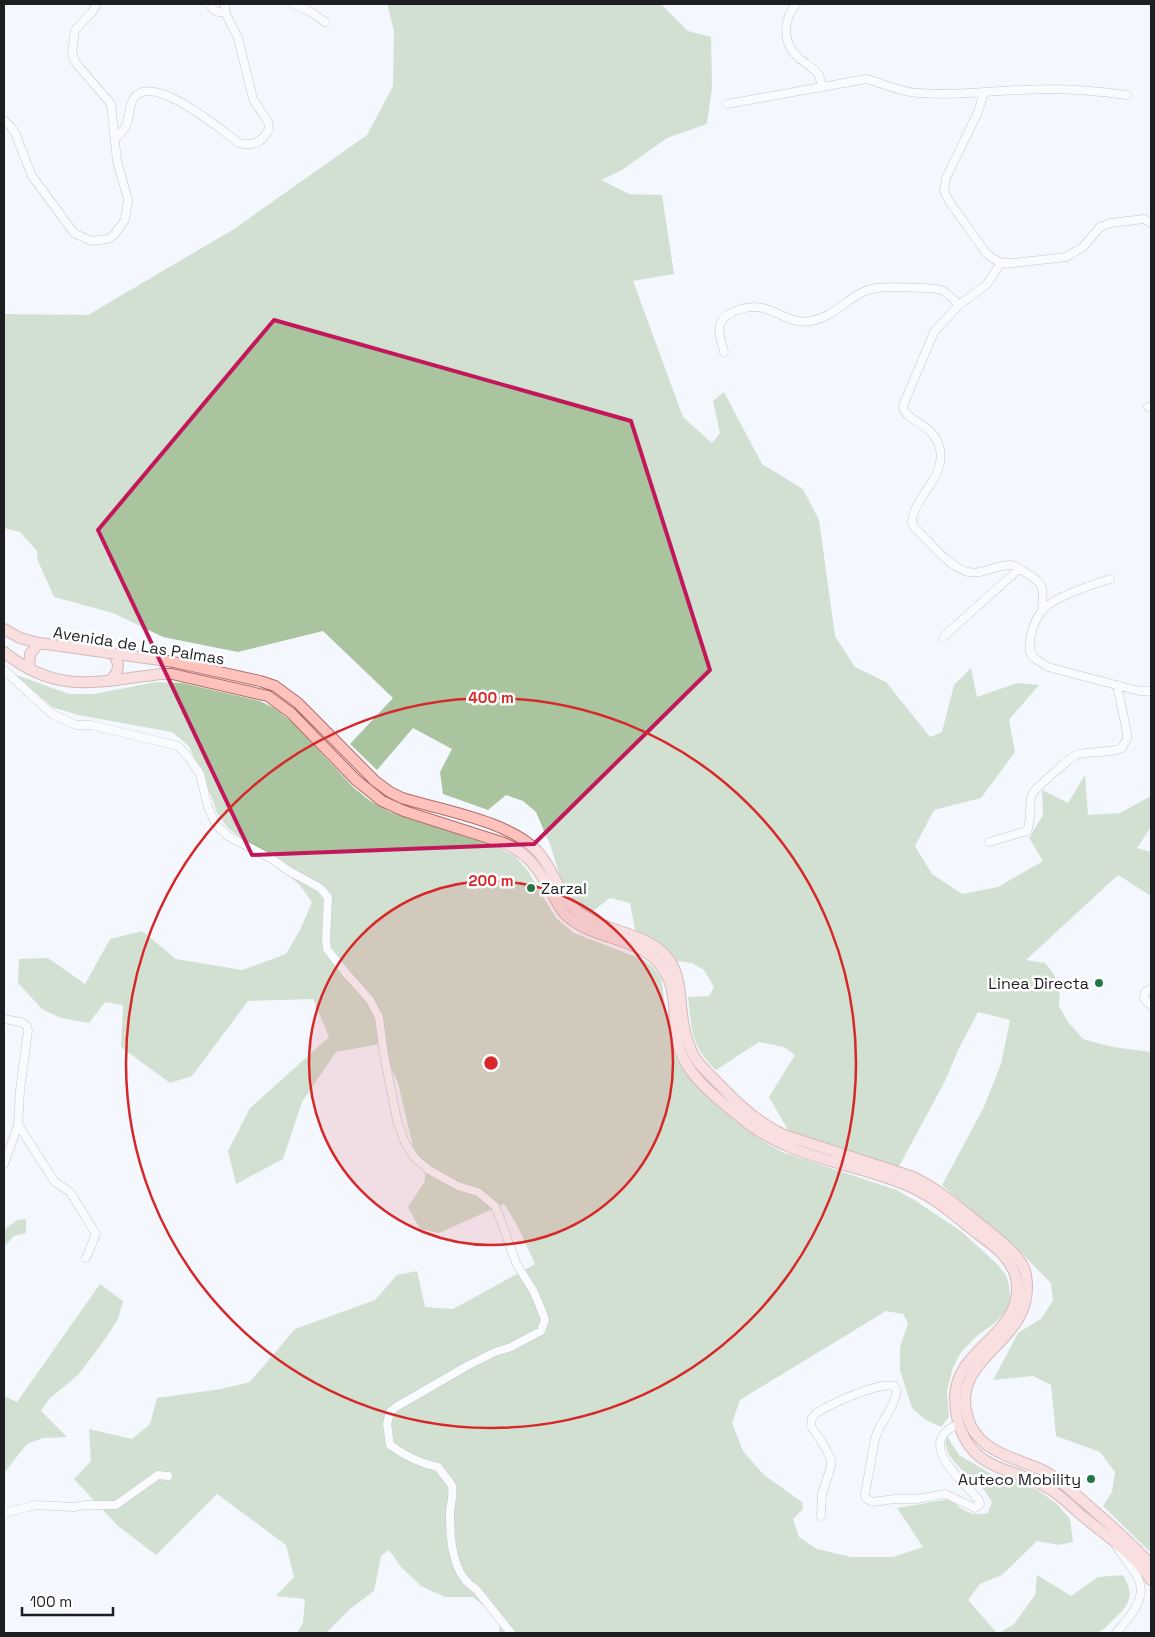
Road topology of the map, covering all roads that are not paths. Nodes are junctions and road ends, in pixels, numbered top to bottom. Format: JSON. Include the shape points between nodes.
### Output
{"nodes":[{"id":1,"x":97,"y":4,"type":"edge"},
{"id":2,"x":209,"y":4,"type":"edge"},
{"id":3,"x":293,"y":4,"type":"edge"},
{"id":4,"x":796,"y":4,"type":"edge"},
{"id":5,"x":225,"y":8,"type":"edge"},
{"id":6,"x":325,"y":22,"type":"dead end"},
{"id":7,"x":822,"y":87,"type":"junction"},
{"id":8,"x":984,"y":92,"type":"junction"},
{"id":9,"x":1127,"y":95,"type":"dead end"},
{"id":10,"x":727,"y":104,"type":"dead end"},
{"id":11,"x":4,"y":120,"type":"edge"},
{"id":12,"x":115,"y":138,"type":"junction"},
{"id":13,"x":1151,"y":223,"type":"edge"},
{"id":14,"x":1001,"y":263,"type":"junction"},
{"id":15,"x":958,"y":305,"type":"junction"},
{"id":16,"x":724,"y":352,"type":"dead end"},
{"id":17,"x":1019,"y":569,"type":"junction"},
{"id":18,"x":1110,"y":579,"type":"dead end"},
{"id":19,"x":1042,"y":610,"type":"junction"},
{"id":20,"x":4,"y":629,"type":"edge"},
{"id":21,"x":943,"y":637,"type":"dead end"},
{"id":22,"x":39,"y":643,"type":"junction"},
{"id":23,"x":4,"y":652,"type":"edge"},
{"id":24,"x":113,"y":654,"type":"junction"},
{"id":25,"x":29,"y":669,"type":"junction"},
{"id":26,"x":4,"y":670,"type":"edge"},
{"id":27,"x":109,"y":681,"type":"junction"},
{"id":28,"x":1117,"y":685,"type":"junction"},
{"id":29,"x":1151,"y":691,"type":"edge"},
{"id":30,"x":989,"y":842,"type":"dead end"},
{"id":31,"x":1151,"y":989,"type":"edge"},
{"id":32,"x":1151,"y":1005,"type":"edge"},
{"id":33,"x":4,"y":1019,"type":"edge"},
{"id":34,"x":18,"y":1125,"type":"junction"},
{"id":35,"x":5,"y":1161,"type":"edge"},
{"id":36,"x":86,"y":1258,"type":"dead end"},
{"id":37,"x":959,"y":1424,"type":"junction"},
{"id":38,"x":168,"y":1476,"type":"dead end"},
{"id":39,"x":4,"y":1512,"type":"edge"},
{"id":40,"x":821,"y":1516,"type":"dead end"},
{"id":41,"x":1113,"y":1541,"type":"junction"},
{"id":42,"x":1151,"y":1565,"type":"edge"},
{"id":43,"x":1151,"y":1580,"type":"edge"},
{"id":44,"x":511,"y":1633,"type":"edge"},
{"id":45,"x":1116,"y":1633,"type":"edge"}],
"edges":[{"from":1,"to":12,"type":"street","via":[[75,30],[72,52],[75,62],[111,104]]},
{"from":2,"to":5,"type":"street","via":[[218,13]]},
{"from":3,"to":6,"type":"street"},
{"from":4,"to":7,"type":"street","via":[[787,21],[788,40],[797,56],[818,74]]},
{"from":5,"to":12,"type":"street","via":[[238,38],[253,99],[268,122],[269,129],[263,140],[246,145],[239,143],[187,106],[160,92],[147,90],[134,99],[124,131]]},
{"from":7,"to":8,"type":"street","via":[[866,79],[905,92]]},
{"from":7,"to":10,"type":"street"},
{"from":8,"to":9,"type":"street","via":[[1092,90]]},
{"from":8,"to":14,"type":"street","via":[[978,112],[946,178],[944,191],[982,247]]},
{"from":11,"to":12,"type":"street","via":[[12,127],[32,176],[60,215],[74,232],[91,241],[114,235],[128,211]]},
{"from":13,"to":14,"type":"street","via":[[1144,219],[1100,227],[1083,247],[1066,257]]},
{"from":14,"to":15,"type":"street","via":[[987,284]]},
{"from":15,"to":16,"type":"street","via":[[941,290],[876,288],[861,293],[826,317],[809,322],[798,322],[773,311],[750,306],[728,314],[720,323],[719,336]]},
{"from":15,"to":17,"type":"street","via":[[934,332],[903,408],[906,414],[936,437],[940,457],[938,471],[915,508],[912,523],[948,560],[967,572],[1011,565]]},
{"from":17,"to":19,"type":"street","via":[[1041,584]]},
{"from":17,"to":21,"type":"street"},
{"from":18,"to":19,"type":"street","via":[[1072,592]]},
{"from":19,"to":28,"type":"street","via":[[1029,644],[1034,658],[1048,667]]},
{"from":20,"to":22,"type":"main road","name":"Avenida de Las Palmas"},
{"from":22,"to":24,"type":"main road","name":"Avenida de Las Palmas"},
{"from":22,"to":25,"type":"main road","via":[[30,654]]},
{"from":23,"to":25,"type":"main road","name":"Avenida de Las Palmas"},
{"from":24,"to":27,"type":"main road","via":[[118,668]]},
{"from":24,"to":42,"type":"main road","name":"Avenida de Las Palmas","via":[[174,662],[275,686],[298,703],[364,771],[390,792],[502,828],[530,844],[544,859],[568,901],[579,913],[644,941],[668,959],[678,978],[684,1027],[694,1056],[743,1108],[784,1135],[930,1185],[1008,1248],[1024,1268],[1026,1301],[1020,1318],[981,1362],[968,1383],[966,1404],[972,1428],[995,1449],[1057,1479]]},
{"from":25,"to":27,"type":"main road","name":"Avenida de Las Palmas","via":[[66,682]]},
{"from":26,"to":44,"type":"street","via":[[52,714],[76,725],[91,725],[178,746],[200,774],[216,825],[228,836],[320,888],[328,897],[328,949],[370,1000],[379,1016],[397,1120],[405,1143],[429,1170],[458,1186],[478,1192],[495,1206],[516,1263],[543,1314],[542,1331],[467,1366],[396,1407],[390,1412],[387,1424],[390,1445],[425,1464],[438,1467],[452,1487],[450,1524],[457,1568]]},
{"from":27,"to":37,"type":"main road","name":"Avenida de Las Palmas","via":[[172,674],[268,696],[291,713],[356,780],[382,801],[501,842],[524,854],[570,919],[587,929],[637,947],[660,964],[670,981],[677,1042],[684,1060],[697,1078],[741,1118],[784,1146],[916,1189],[999,1251],[1016,1279],[1015,1305],[1001,1328],[959,1374],[955,1390]]},
{"from":28,"to":29,"type":"street"},
{"from":28,"to":30,"type":"street","via":[[1127,733],[1122,748],[1075,755],[1033,792],[1027,831]]},
{"from":31,"to":32,"type":"street","via":[[1144,998]]},
{"from":33,"to":34,"type":"street","via":[[21,1022],[28,1031]]},
{"from":34,"to":35,"type":"street"},
{"from":34,"to":36,"type":"street","via":[[55,1182],[70,1192],[96,1234]]},
{"from":37,"to":40,"type":"street","via":[[943,1436],[940,1449],[954,1474],[979,1500],[980,1504],[975,1508],[945,1494],[872,1502],[866,1498],[875,1439],[894,1405],[897,1390],[894,1386],[858,1394],[816,1413],[811,1426],[831,1459],[822,1494]]},
{"from":37,"to":41,"type":"main road","name":"Avenida de Las Palmas","via":[[963,1436],[978,1456],[996,1467],[1049,1488]]},
{"from":38,"to":39,"type":"street","via":[[158,1474],[116,1505],[36,1505]]},
{"from":41,"to":43,"type":"main road","name":"Avenida de Las Palmas"},
{"from":41,"to":45,"type":"street","via":[[1139,1580],[1140,1587],[1134,1610]]}]}
